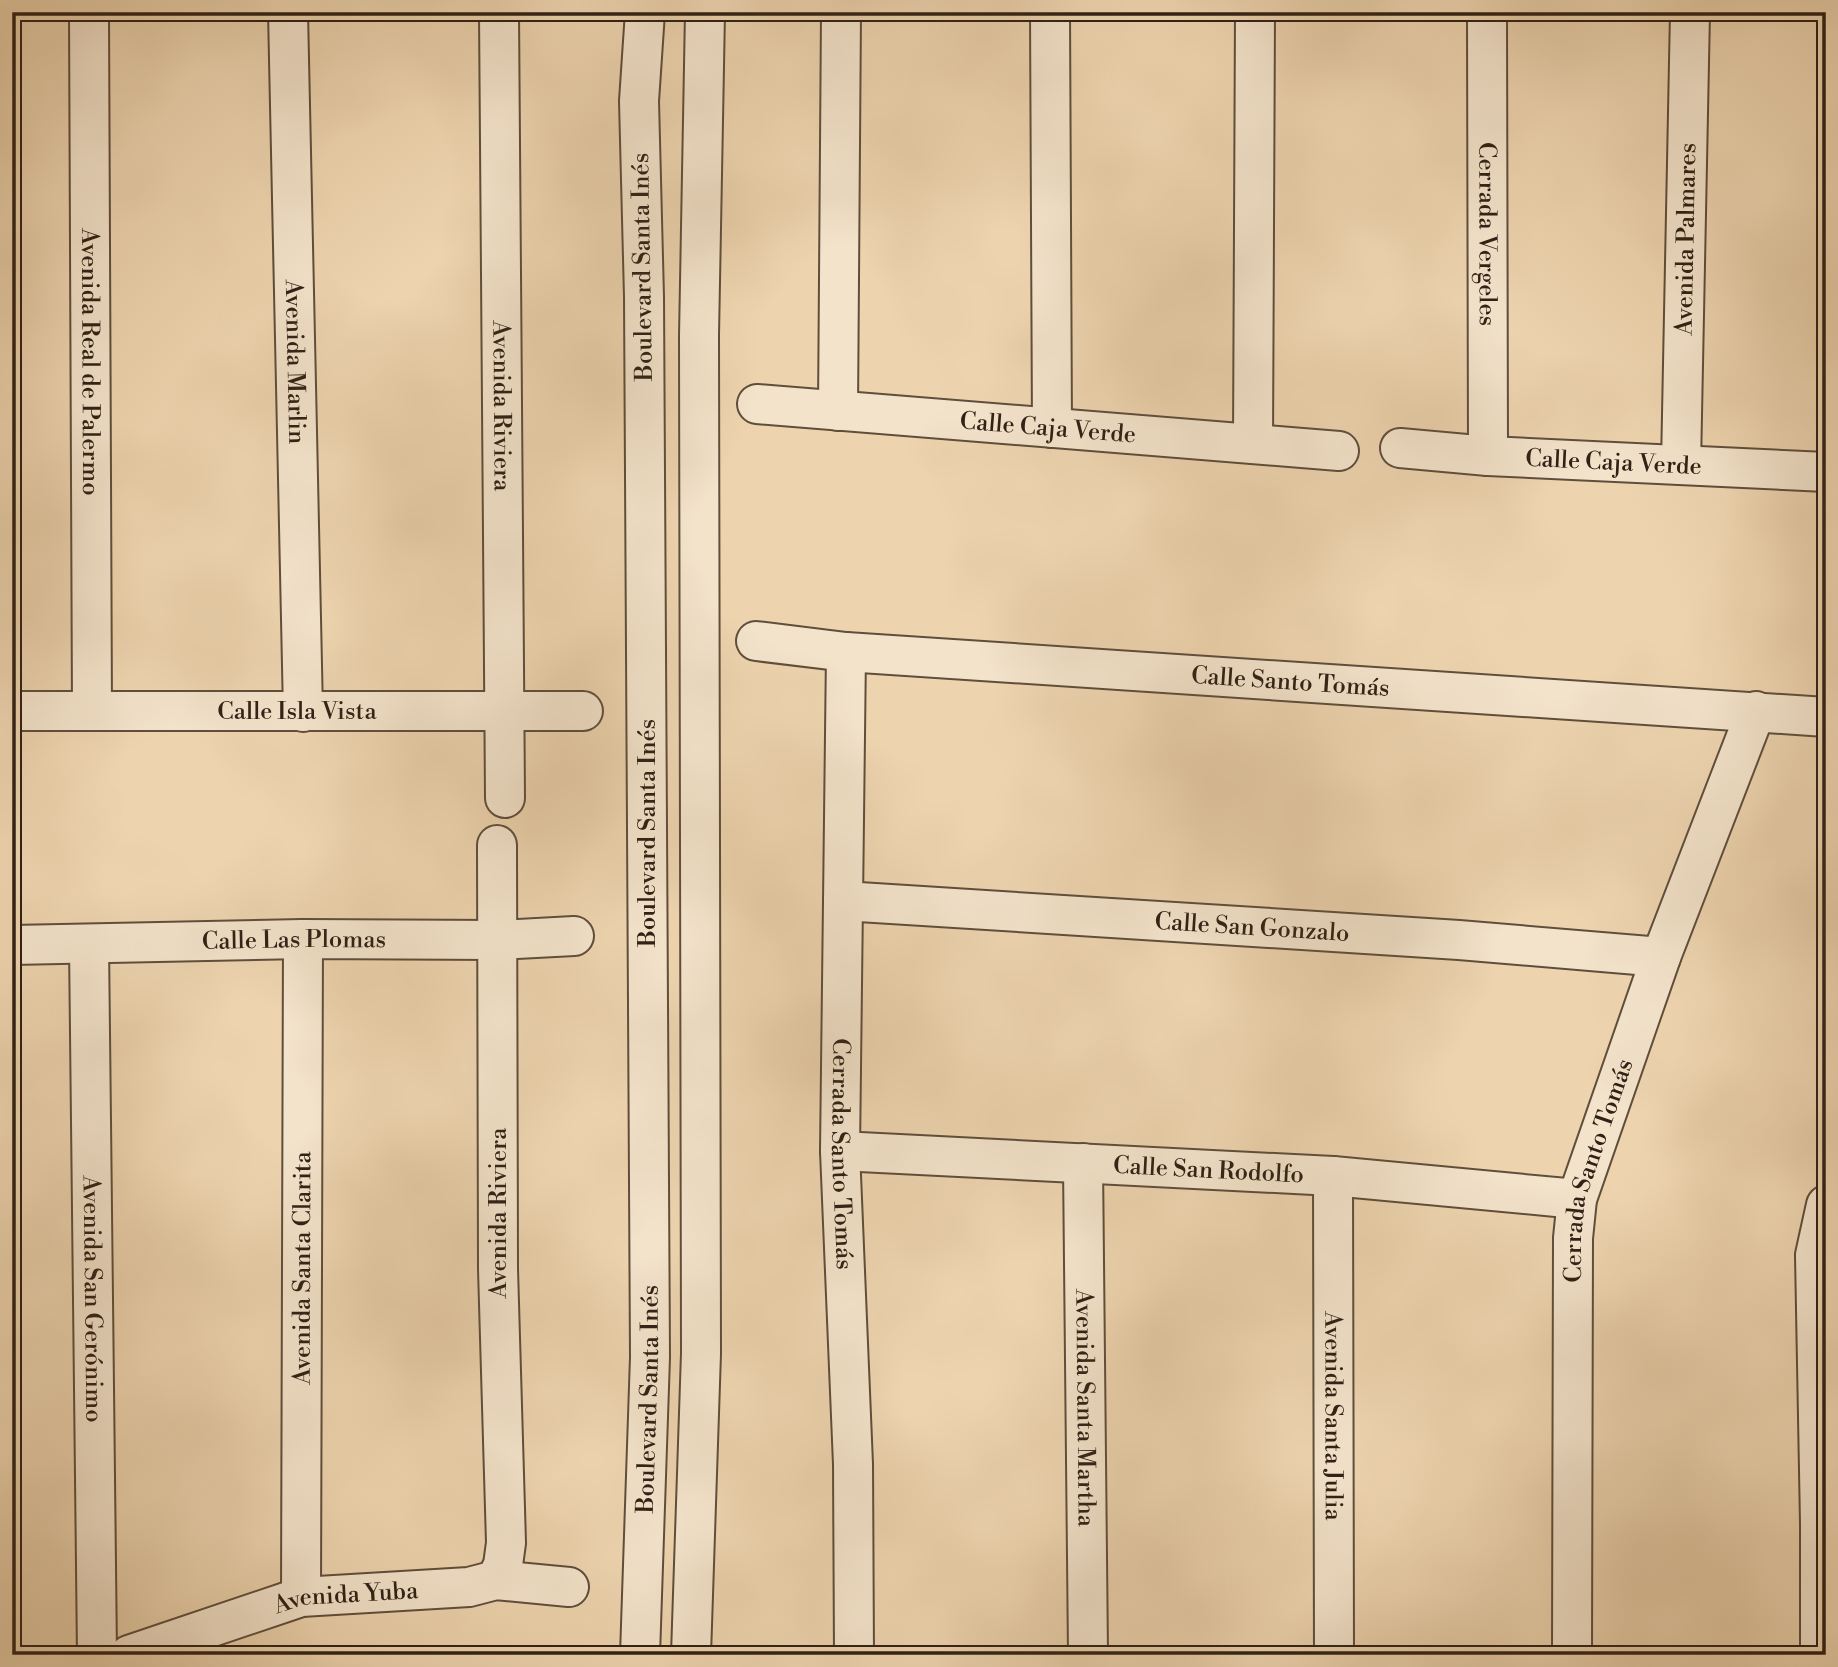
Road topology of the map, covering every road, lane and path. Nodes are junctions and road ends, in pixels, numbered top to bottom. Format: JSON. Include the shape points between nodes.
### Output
{"nodes":[{"id":1,"x":89,"y":12,"type":"edge"},
{"id":2,"x":288,"y":12,"type":"edge"},
{"id":3,"x":499,"y":12,"type":"edge"},
{"id":4,"x":645,"y":12,"type":"edge"},
{"id":5,"x":705,"y":12,"type":"edge"},
{"id":6,"x":841,"y":12,"type":"edge"},
{"id":7,"x":1049,"y":12,"type":"edge"},
{"id":8,"x":1232,"y":12,"type":"edge"},
{"id":9,"x":1255,"y":12,"type":"edge"},
{"id":10,"x":1487,"y":12,"type":"edge"},
{"id":11,"x":1690,"y":12,"type":"edge"},
{"id":12,"x":757,"y":404,"type":"dead end"},
{"id":13,"x":838,"y":411,"type":"junction"},
{"id":14,"x":1052,"y":428,"type":"junction"},
{"id":15,"x":1253,"y":444,"type":"junction"},
{"id":16,"x":1400,"y":448,"type":"dead end"},
{"id":17,"x":1339,"y":451,"type":"dead end"},
{"id":18,"x":1488,"y":456,"type":"junction"},
{"id":19,"x":1681,"y":465,"type":"junction"},
{"id":20,"x":1826,"y":472,"type":"edge"},
{"id":21,"x":756,"y":641,"type":"dead end"},
{"id":22,"x":846,"y":652,"type":"junction"},
{"id":23,"x":12,"y":710,"type":"edge"},
{"id":24,"x":92,"y":711,"type":"junction"},
{"id":25,"x":505,"y":711,"type":"junction"},
{"id":26,"x":583,"y":711,"type":"dead end"},
{"id":27,"x":1756,"y":711,"type":"junction"},
{"id":28,"x":303,"y":712,"type":"junction"},
{"id":29,"x":1826,"y":717,"type":"edge"},
{"id":30,"x":505,"y":798,"type":"dead end"},
{"id":31,"x":497,"y":845,"type":"dead end"},
{"id":32,"x":843,"y":901,"type":"junction"},
{"id":33,"x":574,"y":936,"type":"dead end"},
{"id":34,"x":303,"y":939,"type":"junction"},
{"id":35,"x":497,"y":940,"type":"junction"},
{"id":36,"x":89,"y":944,"type":"junction"},
{"id":37,"x":12,"y":945,"type":"edge"},
{"id":38,"x":1661,"y":957,"type":"junction"},
{"id":39,"x":840,"y":1151,"type":"junction"},
{"id":40,"x":1083,"y":1163,"type":"junction"},
{"id":41,"x":1332,"y":1176,"type":"junction"},
{"id":42,"x":1577,"y":1199,"type":"junction"},
{"id":43,"x":1826,"y":1205,"type":"edge"},
{"id":44,"x":1821,"y":1284,"type":"edge"},
{"id":45,"x":1823,"y":1524,"type":"edge"},
{"id":46,"x":496,"y":1580,"type":"junction"},
{"id":47,"x":569,"y":1587,"type":"dead end"},
{"id":48,"x":301,"y":1597,"type":"junction"},
{"id":49,"x":97,"y":1655,"type":"edge"},
{"id":50,"x":130,"y":1655,"type":"edge"},
{"id":51,"x":640,"y":1655,"type":"edge"},
{"id":52,"x":691,"y":1655,"type":"edge"},
{"id":53,"x":854,"y":1655,"type":"edge"},
{"id":54,"x":1088,"y":1655,"type":"edge"},
{"id":55,"x":1334,"y":1655,"type":"edge"},
{"id":56,"x":1572,"y":1655,"type":"edge"},
{"id":57,"x":1820,"y":1655,"type":"edge"}],
"edges":[{"from":1,"to":24,"type":"street","name":"Avenida Real de Palermo"},
{"from":2,"to":28,"type":"street","name":"Avenida Marlin"},
{"from":3,"to":25,"type":"street","name":"Avenida Riviera"},
{"from":4,"to":51,"type":"street","name":"Boulevard Santa Inés","via":[[639,101],[650,1357]]},
{"from":5,"to":52,"type":"street","name":"Boulevard Santa Inés","via":[[699,364],[701,1353]]},
{"from":6,"to":13,"type":"street"},
{"from":7,"to":14,"type":"street"},
{"from":8,"to":9,"type":"street"},
{"from":9,"to":15,"type":"street"},
{"from":10,"to":18,"type":"street","name":"Cerrada Vergeles"},
{"from":11,"to":19,"type":"street","name":"Avenida Palmares"},
{"from":12,"to":13,"type":"street","name":"Calle Caja Verde"},
{"from":13,"to":14,"type":"street","name":"Calle Caja Verde"},
{"from":14,"to":15,"type":"street","name":"Calle Caja Verde"},
{"from":15,"to":17,"type":"street","name":"Calle Caja Verde"},
{"from":16,"to":18,"type":"street","name":"Calle Caja Verde"},
{"from":18,"to":19,"type":"street","name":"Calle Caja Verde"},
{"from":19,"to":20,"type":"street","name":"Calle Caja Verde"},
{"from":21,"to":22,"type":"street","name":"Calle Santo Tomás"},
{"from":22,"to":27,"type":"street","name":"Calle Santo Tomás"},
{"from":22,"to":32,"type":"street","name":"Cerrada Santo Tomás"},
{"from":23,"to":24,"type":"street","name":"Calle Isla Vista"},
{"from":24,"to":28,"type":"street","name":"Calle Isla Vista"},
{"from":25,"to":26,"type":"street","name":"Calle Isla Vista"},
{"from":25,"to":28,"type":"street","name":"Calle Isla Vista"},
{"from":25,"to":30,"type":"street","name":"Avenida Riviera"},
{"from":27,"to":29,"type":"street","name":"Calle Santo Tomás"},
{"from":27,"to":38,"type":"street","name":"Cerrada Santo Tomás"},
{"from":31,"to":35,"type":"street","name":"Avenida Riviera"},
{"from":32,"to":38,"type":"street","name":"Calle San Gonzalo"},
{"from":32,"to":39,"type":"street","name":"Cerrada Santo Tomás"},
{"from":33,"to":35,"type":"street","name":"Calle Las Plomas"},
{"from":34,"to":35,"type":"street","name":"Calle Las Plomas"},
{"from":34,"to":36,"type":"street","name":"Calle Las Plomas"},
{"from":34,"to":48,"type":"street","name":"Avenida Santa Clarita"},
{"from":35,"to":46,"type":"street","name":"Avenida Riviera","via":[[498,1269],[506,1542]]},
{"from":36,"to":37,"type":"street","name":"Calle Las Plomas"},
{"from":36,"to":49,"type":"street","name":"Avenida San Gerónimo"},
{"from":38,"to":42,"type":"street","name":"Cerrada Santo Tomás"},
{"from":39,"to":40,"type":"street","name":"Calle San Rodolfo"},
{"from":39,"to":53,"type":"street","name":"Cerrada Santo Tomás","via":[[853,1464]]},
{"from":40,"to":41,"type":"street","name":"Calle San Rodolfo"},
{"from":40,"to":54,"type":"street","name":"Avenida Santa Martha"},
{"from":41,"to":42,"type":"street","name":"Calle San Rodolfo"},
{"from":41,"to":55,"type":"street","name":"Avenida Santa Julia"},
{"from":42,"to":56,"type":"street","name":"Cerrada Santo Tomás","via":[[1573,1238]]},
{"from":43,"to":44,"type":"street","via":[[1815,1255]]},
{"from":44,"to":45,"type":"street"},
{"from":45,"to":57,"type":"street"},
{"from":46,"to":47,"type":"street","name":"Avenida Yuba"},
{"from":46,"to":48,"type":"street","name":"Avenida Yuba","via":[[469,1587]]},
{"from":48,"to":50,"type":"street","name":"Avenida Yuba"}]}
